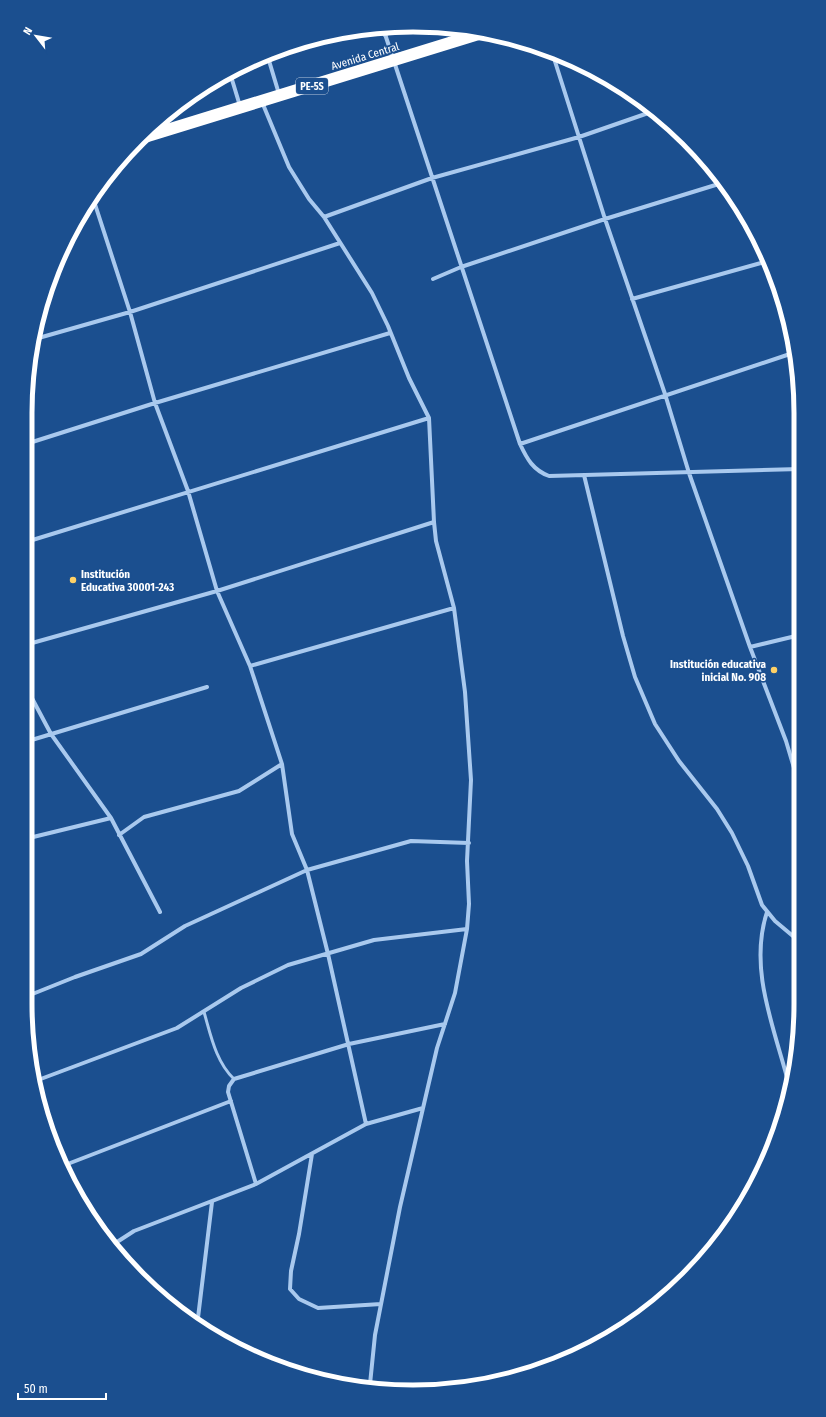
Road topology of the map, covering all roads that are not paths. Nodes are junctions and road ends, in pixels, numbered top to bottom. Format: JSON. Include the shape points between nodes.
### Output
{"nodes":[{"id":1,"x":390,"y":33,"type":"edge"},
{"id":2,"x":384,"y":35,"type":"joint"},
{"id":3,"x":471,"y":36,"type":"edge"},
{"id":4,"x":554,"y":59,"type":"edge"},
{"id":5,"x":269,"y":60,"type":"edge"},
{"id":6,"x":393,"y":61,"type":"junction"},
{"id":7,"x":232,"y":78,"type":"edge"},
{"id":8,"x":280,"y":96,"type":"junction"},
{"id":9,"x":262,"y":102,"type":"junction"},
{"id":10,"x":240,"y":106,"type":"junction"},
{"id":11,"x":648,"y":113,"type":"edge"},
{"id":12,"x":155,"y":133,"type":"edge"},
{"id":13,"x":579,"y":137,"type":"junction"},
{"id":14,"x":432,"y":178,"type":"junction"},
{"id":15,"x":718,"y":184,"type":"edge"},
{"id":16,"x":95,"y":203,"type":"edge"},
{"id":17,"x":324,"y":217,"type":"junction"},
{"id":18,"x":605,"y":219,"type":"junction"},
{"id":19,"x":340,"y":243,"type":"junction"},
{"id":20,"x":763,"y":262,"type":"edge"},
{"id":21,"x":461,"y":267,"type":"junction"},
{"id":22,"x":433,"y":279,"type":"dead end"},
{"id":23,"x":632,"y":299,"type":"junction"},
{"id":24,"x":130,"y":312,"type":"junction"},
{"id":25,"x":390,"y":333,"type":"junction"},
{"id":26,"x":39,"y":338,"type":"edge"},
{"id":27,"x":790,"y":354,"type":"edge"},
{"id":28,"x":665,"y":394,"type":"junction"},
{"id":29,"x":155,"y":403,"type":"junction"},
{"id":30,"x":429,"y":418,"type":"junction"},
{"id":31,"x":32,"y":442,"type":"edge"},
{"id":32,"x":520,"y":444,"type":"junction"},
{"id":33,"x":794,"y":469,"type":"edge"},
{"id":34,"x":689,"y":473,"type":"junction"},
{"id":35,"x":584,"y":475,"type":"junction"},
{"id":36,"x":188,"y":491,"type":"junction"},
{"id":37,"x":434,"y":522,"type":"junction"},
{"id":38,"x":32,"y":540,"type":"edge"},
{"id":39,"x":216,"y":591,"type":"junction"},
{"id":40,"x":454,"y":608,"type":"junction"},
{"id":41,"x":794,"y":636,"type":"edge"},
{"id":42,"x":32,"y":644,"type":"edge"},
{"id":43,"x":750,"y":647,"type":"junction"},
{"id":44,"x":250,"y":666,"type":"junction"},
{"id":45,"x":206,"y":687,"type":"dead end"},
{"id":46,"x":32,"y":698,"type":"edge"},
{"id":47,"x":51,"y":734,"type":"junction"},
{"id":48,"x":32,"y":740,"type":"edge"},
{"id":49,"x":282,"y":764,"type":"junction"},
{"id":50,"x":794,"y":768,"type":"edge"},
{"id":51,"x":111,"y":818,"type":"junction"},
{"id":52,"x":119,"y":835,"type":"junction"},
{"id":53,"x":32,"y":837,"type":"edge"},
{"id":54,"x":469,"y":843,"type":"junction"},
{"id":55,"x":307,"y":870,"type":"junction"},
{"id":56,"x":160,"y":912,"type":"dead end"},
{"id":57,"x":767,"y":912,"type":"junction"},
{"id":58,"x":467,"y":929,"type":"junction"},
{"id":59,"x":794,"y":937,"type":"edge"},
{"id":60,"x":328,"y":954,"type":"junction"},
{"id":61,"x":32,"y":994,"type":"edge"},
{"id":62,"x":204,"y":1012,"type":"junction"},
{"id":63,"x":445,"y":1024,"type":"junction"},
{"id":64,"x":348,"y":1044,"type":"junction"},
{"id":65,"x":787,"y":1078,"type":"edge"},
{"id":66,"x":39,"y":1079,"type":"edge"},
{"id":67,"x":234,"y":1079,"type":"junction"},
{"id":68,"x":231,"y":1101,"type":"junction"},
{"id":69,"x":423,"y":1108,"type":"junction"},
{"id":70,"x":366,"y":1124,"type":"junction"},
{"id":71,"x":312,"y":1154,"type":"junction"},
{"id":72,"x":67,"y":1164,"type":"edge"},
{"id":73,"x":256,"y":1184,"type":"junction"},
{"id":74,"x":212,"y":1202,"type":"junction"},
{"id":75,"x":117,"y":1243,"type":"edge"},
{"id":76,"x":381,"y":1304,"type":"junction"},
{"id":77,"x":198,"y":1319,"type":"edge"},
{"id":78,"x":370,"y":1383,"type":"edge"}],
"edges":[{"from":1,"to":2,"type":"lane"},
{"from":2,"to":6,"type":"street"},
{"from":3,"to":6,"type":"highway","name":"Avenida Central","number":"PE-5S"},
{"from":4,"to":13,"type":"street"},
{"from":5,"to":8,"type":"street"},
{"from":6,"to":8,"type":"highway","name":"Avenida Central","number":"PE-5S"},
{"from":6,"to":14,"type":"street"},
{"from":7,"to":10,"type":"street"},
{"from":8,"to":9,"type":"highway","name":"Avenida Central","number":"PE-5S"},
{"from":9,"to":10,"type":"highway","name":"Avenida Central","number":"PE-5S"},
{"from":9,"to":17,"type":"street","via":[[289,167]]},
{"from":10,"to":12,"type":"highway","name":"Avenida Central","number":"PE-5S"},
{"from":11,"to":13,"type":"street"},
{"from":13,"to":14,"type":"street"},
{"from":13,"to":18,"type":"street"},
{"from":14,"to":17,"type":"street"},
{"from":14,"to":21,"type":"street"},
{"from":15,"to":18,"type":"street"},
{"from":16,"to":24,"type":"street"},
{"from":17,"to":19,"type":"street"},
{"from":18,"to":21,"type":"street"},
{"from":18,"to":23,"type":"street"},
{"from":19,"to":24,"type":"street"},
{"from":19,"to":25,"type":"street","via":[[372,293]]},
{"from":20,"to":23,"type":"street"},
{"from":21,"to":22,"type":"street"},
{"from":21,"to":32,"type":"street"},
{"from":23,"to":28,"type":"street"},
{"from":24,"to":26,"type":"street"},
{"from":24,"to":29,"type":"street"},
{"from":25,"to":29,"type":"street"},
{"from":25,"to":30,"type":"street"},
{"from":27,"to":28,"type":"street"},
{"from":28,"to":32,"type":"street"},
{"from":28,"to":34,"type":"street"},
{"from":29,"to":31,"type":"street"},
{"from":29,"to":36,"type":"street"},
{"from":30,"to":36,"type":"street"},
{"from":30,"to":37,"type":"street"},
{"from":32,"to":35,"type":"street","via":[[526,458],[540,473],[549,476]]},
{"from":33,"to":34,"type":"street"},
{"from":34,"to":35,"type":"street"},
{"from":34,"to":43,"type":"street"},
{"from":35,"to":57,"type":"street","via":[[635,677],[655,724],[732,833]]},
{"from":36,"to":38,"type":"street"},
{"from":36,"to":39,"type":"street"},
{"from":37,"to":39,"type":"street"},
{"from":37,"to":40,"type":"street","via":[[436,541]]},
{"from":39,"to":42,"type":"street"},
{"from":39,"to":44,"type":"street"},
{"from":40,"to":44,"type":"street"},
{"from":40,"to":54,"type":"street","via":[[465,692],[470,766]]},
{"from":41,"to":43,"type":"street"},
{"from":43,"to":50,"type":"street"},
{"from":44,"to":49,"type":"street"},
{"from":45,"to":47,"type":"street"},
{"from":46,"to":47,"type":"street"},
{"from":47,"to":48,"type":"street"},
{"from":47,"to":51,"type":"street"},
{"from":49,"to":52,"type":"street","via":[[239,791],[144,817]]},
{"from":49,"to":55,"type":"street","via":[[292,834]]},
{"from":51,"to":52,"type":"street"},
{"from":51,"to":53,"type":"street"},
{"from":52,"to":56,"type":"street"},
{"from":54,"to":55,"type":"street","via":[[411,841]]},
{"from":54,"to":58,"type":"street"},
{"from":55,"to":60,"type":"street"},
{"from":55,"to":61,"type":"street","via":[[185,926],[141,954]]},
{"from":57,"to":59,"type":"street"},
{"from":57,"to":65,"type":"street","via":[[762,937],[762,978],[768,1015]]},
{"from":58,"to":60,"type":"street","via":[[374,940]]},
{"from":58,"to":63,"type":"street","via":[[455,993]]},
{"from":60,"to":62,"type":"street","via":[[288,965],[247,984]]},
{"from":60,"to":64,"type":"street"},
{"from":62,"to":66,"type":"street","via":[[177,1028]]},
{"from":62,"to":67,"type":"lane","via":[[215,1049],[226,1071]]},
{"from":63,"to":64,"type":"street"},
{"from":63,"to":69,"type":"street"},
{"from":64,"to":67,"type":"street"},
{"from":64,"to":70,"type":"street"},
{"from":67,"to":68,"type":"street","via":[[229,1086]]},
{"from":68,"to":72,"type":"street"},
{"from":68,"to":73,"type":"street"},
{"from":69,"to":70,"type":"street"},
{"from":69,"to":76,"type":"street"},
{"from":70,"to":71,"type":"street"},
{"from":71,"to":73,"type":"street"},
{"from":71,"to":76,"type":"street","via":[[300,1234],[290,1270],[290,1289],[299,1299],[318,1308]]},
{"from":73,"to":74,"type":"street"},
{"from":74,"to":75,"type":"street","via":[[134,1231]]},
{"from":74,"to":77,"type":"street"},
{"from":76,"to":78,"type":"street"}]}
